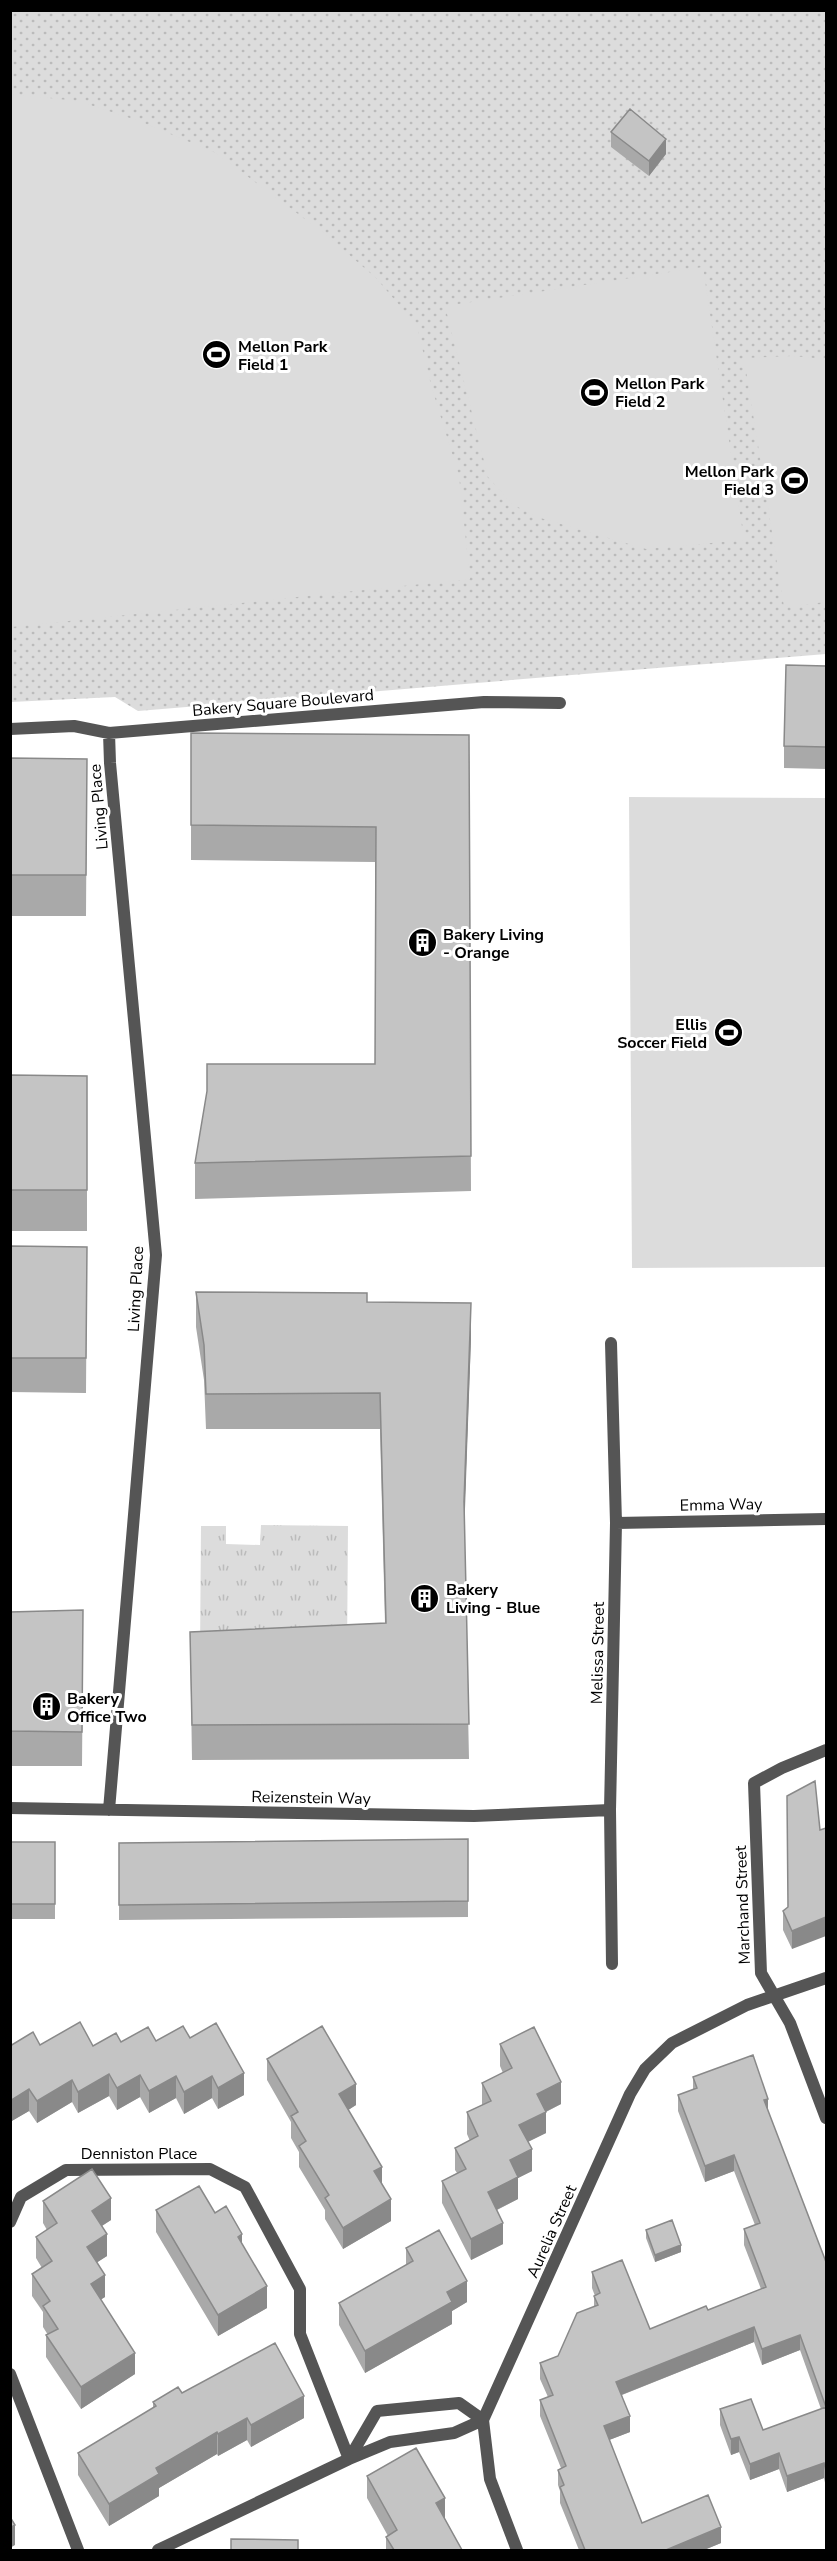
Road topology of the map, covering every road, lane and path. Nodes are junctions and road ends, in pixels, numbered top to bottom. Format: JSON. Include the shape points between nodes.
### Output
{"nodes":[{"id":1,"x":560,"y":703,"type":"dead end"},
{"id":2,"x":10,"y":729,"type":"edge"},
{"id":3,"x":109,"y":734,"type":"junction"},
{"id":4,"x":612,"y":1343,"type":"dead end"},
{"id":5,"x":826,"y":1519,"type":"edge"},
{"id":6,"x":616,"y":1523,"type":"junction"},
{"id":7,"x":826,"y":1750,"type":"edge"},
{"id":8,"x":10,"y":1808,"type":"edge"},
{"id":9,"x":109,"y":1810,"type":"junction"},
{"id":10,"x":610,"y":1810,"type":"junction"},
{"id":11,"x":612,"y":1964,"type":"dead end"},
{"id":12,"x":826,"y":1978,"type":"edge"},
{"id":13,"x":775,"y":1996,"type":"junction"},
{"id":14,"x":826,"y":2118,"type":"edge"},
{"id":15,"x":10,"y":2222,"type":"edge"},
{"id":16,"x":10,"y":2374,"type":"edge"},
{"id":17,"x":483,"y":2420,"type":"junction"},
{"id":18,"x":349,"y":2458,"type":"junction"},
{"id":19,"x":78,"y":2550,"type":"edge"},
{"id":20,"x":158,"y":2550,"type":"edge"},
{"id":21,"x":517,"y":2550,"type":"edge"}],
"edges":[{"from":1,"to":3,"type":"street","name":"Bakery Square Boulevard","via":[[484,702]]},
{"from":2,"to":3,"type":"street","name":"Bakery Square Boulevard","via":[[74,726]]},
{"from":3,"to":9,"type":"street","name":"Living Place","via":[[156,1255]]},
{"from":4,"to":6,"type":"street","name":"Melissa Street"},
{"from":5,"to":6,"type":"street","name":"Emma Way"},
{"from":6,"to":10,"type":"street","name":"Melissa Street"},
{"from":7,"to":13,"type":"street","name":"Marchand Street","via":[[754,1783],[761,1972]]},
{"from":8,"to":9,"type":"street","name":"Reizenstein Way"},
{"from":9,"to":10,"type":"street","name":"Reizenstein Way","via":[[474,1816]]},
{"from":10,"to":11,"type":"street","name":"Melissa Street"},
{"from":12,"to":13,"type":"street","name":"Aurelia Street"},
{"from":13,"to":14,"type":"street","name":"Marchand Street","via":[[790,2023]]},
{"from":13,"to":17,"type":"street","name":"Aurelia Street","via":[[747,2005],[672,2043],[645,2069],[617,2121]]},
{"from":15,"to":18,"type":"street","name":"Denniston Place","via":[[21,2197],[66,2170],[210,2169],[245,2187],[300,2289],[300,2334]]},
{"from":16,"to":19,"type":"street"},
{"from":17,"to":18,"type":"street","via":[[454,2433],[390,2442]]},
{"from":17,"to":18,"type":"street","via":[[459,2403],[376,2411]]},
{"from":17,"to":21,"type":"street","via":[[490,2479]]},
{"from":18,"to":20,"type":"street"}]}
